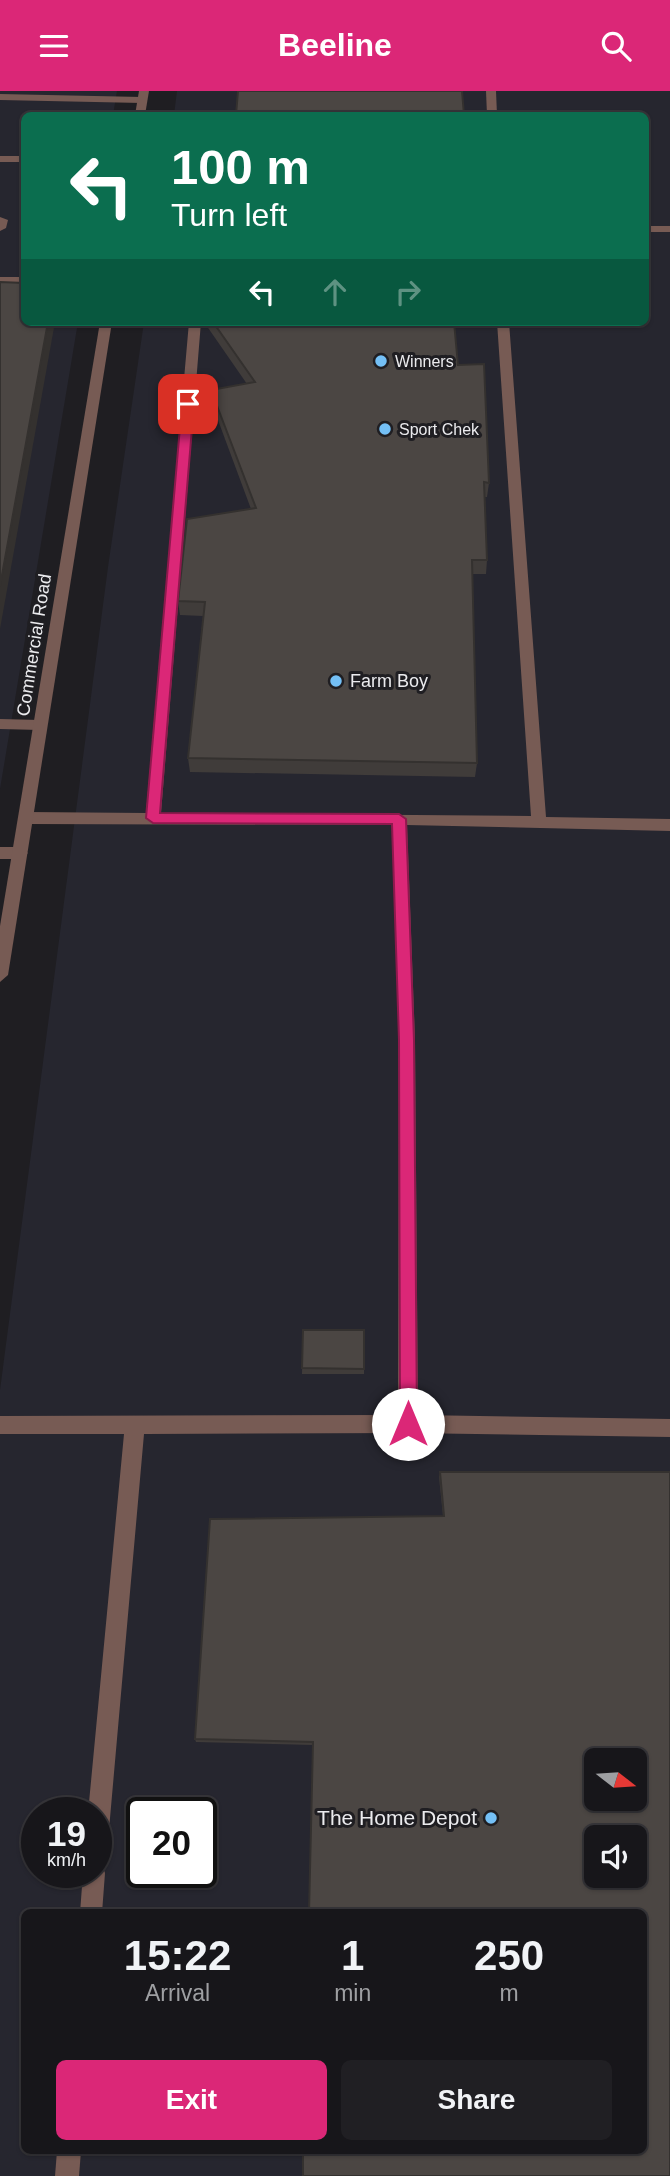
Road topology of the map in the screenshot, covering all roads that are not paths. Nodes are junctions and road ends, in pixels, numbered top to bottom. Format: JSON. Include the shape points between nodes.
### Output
{"nodes":[{"id":1,"x":491,"y":91,"type":"edge"},
{"id":2,"x":143,"y":96,"type":"edge"},
{"id":3,"x":0,"y":97,"type":"edge"},
{"id":4,"x":492,"y":112,"type":"edge"},
{"id":5,"x":0,"y":159,"type":"edge"},
{"id":6,"x":21,"y":159,"type":"edge"},
{"id":7,"x":649,"y":229,"type":"edge"},
{"id":8,"x":670,"y":229,"type":"edge"},
{"id":9,"x":0,"y":280,"type":"edge"},
{"id":10,"x":21,"y":280,"type":"edge"},
{"id":11,"x":105,"y":326,"type":"edge"},
{"id":12,"x":195,"y":326,"type":"edge"},
{"id":13,"x":503,"y":326,"type":"edge"},
{"id":14,"x":0,"y":724,"type":"edge"},
{"id":15,"x":40,"y":726,"type":"junction"},
{"id":16,"x":26,"y":818,"type":"junction"},
{"id":17,"x":153,"y":818,"type":"junction"},
{"id":18,"x":399,"y":819,"type":"junction"},
{"id":19,"x":539,"y":822,"type":"junction"},
{"id":20,"x":670,"y":825,"type":"edge"},
{"id":21,"x":0,"y":853,"type":"edge"},
{"id":22,"x":20,"y":853,"type":"junction"},
{"id":23,"x":0,"y":975,"type":"edge"},
{"id":24,"x":408,"y":1424,"type":"junction"},
{"id":25,"x":0,"y":1425,"type":"edge"},
{"id":26,"x":135,"y":1425,"type":"junction"},
{"id":27,"x":670,"y":1429,"type":"edge"},
{"id":28,"x":101,"y":1797,"type":"edge"},
{"id":29,"x":93,"y":1888,"type":"edge"},
{"id":30,"x":91,"y":1909,"type":"edge"},
{"id":31,"x":69,"y":2154,"type":"edge"},
{"id":32,"x":67,"y":2176,"type":"edge"}],
"edges":[{"from":1,"to":4,"type":"street"},
{"from":2,"to":3,"type":"street"},
{"from":5,"to":6,"type":"street"},
{"from":7,"to":8,"type":"street"},
{"from":9,"to":10,"type":"street"},
{"from":11,"to":15,"type":"street","name":"Commercial Road"},
{"from":12,"to":17,"type":"street"},
{"from":13,"to":19,"type":"street"},
{"from":14,"to":15,"type":"street"},
{"from":15,"to":16,"type":"street","name":"Commercial Road"},
{"from":16,"to":17,"type":"street"},
{"from":16,"to":22,"type":"street","name":"Commercial Road"},
{"from":17,"to":18,"type":"street"},
{"from":18,"to":19,"type":"street"},
{"from":18,"to":24,"type":"street","via":[[407,1040]]},
{"from":19,"to":20,"type":"street"},
{"from":21,"to":22,"type":"street"},
{"from":22,"to":23,"type":"street","name":"Commercial Road"},
{"from":24,"to":26,"type":"street"},
{"from":24,"to":27,"type":"street"},
{"from":25,"to":26,"type":"street"},
{"from":26,"to":28,"type":"street"},
{"from":29,"to":30,"type":"street"},
{"from":31,"to":32,"type":"street"}]}
